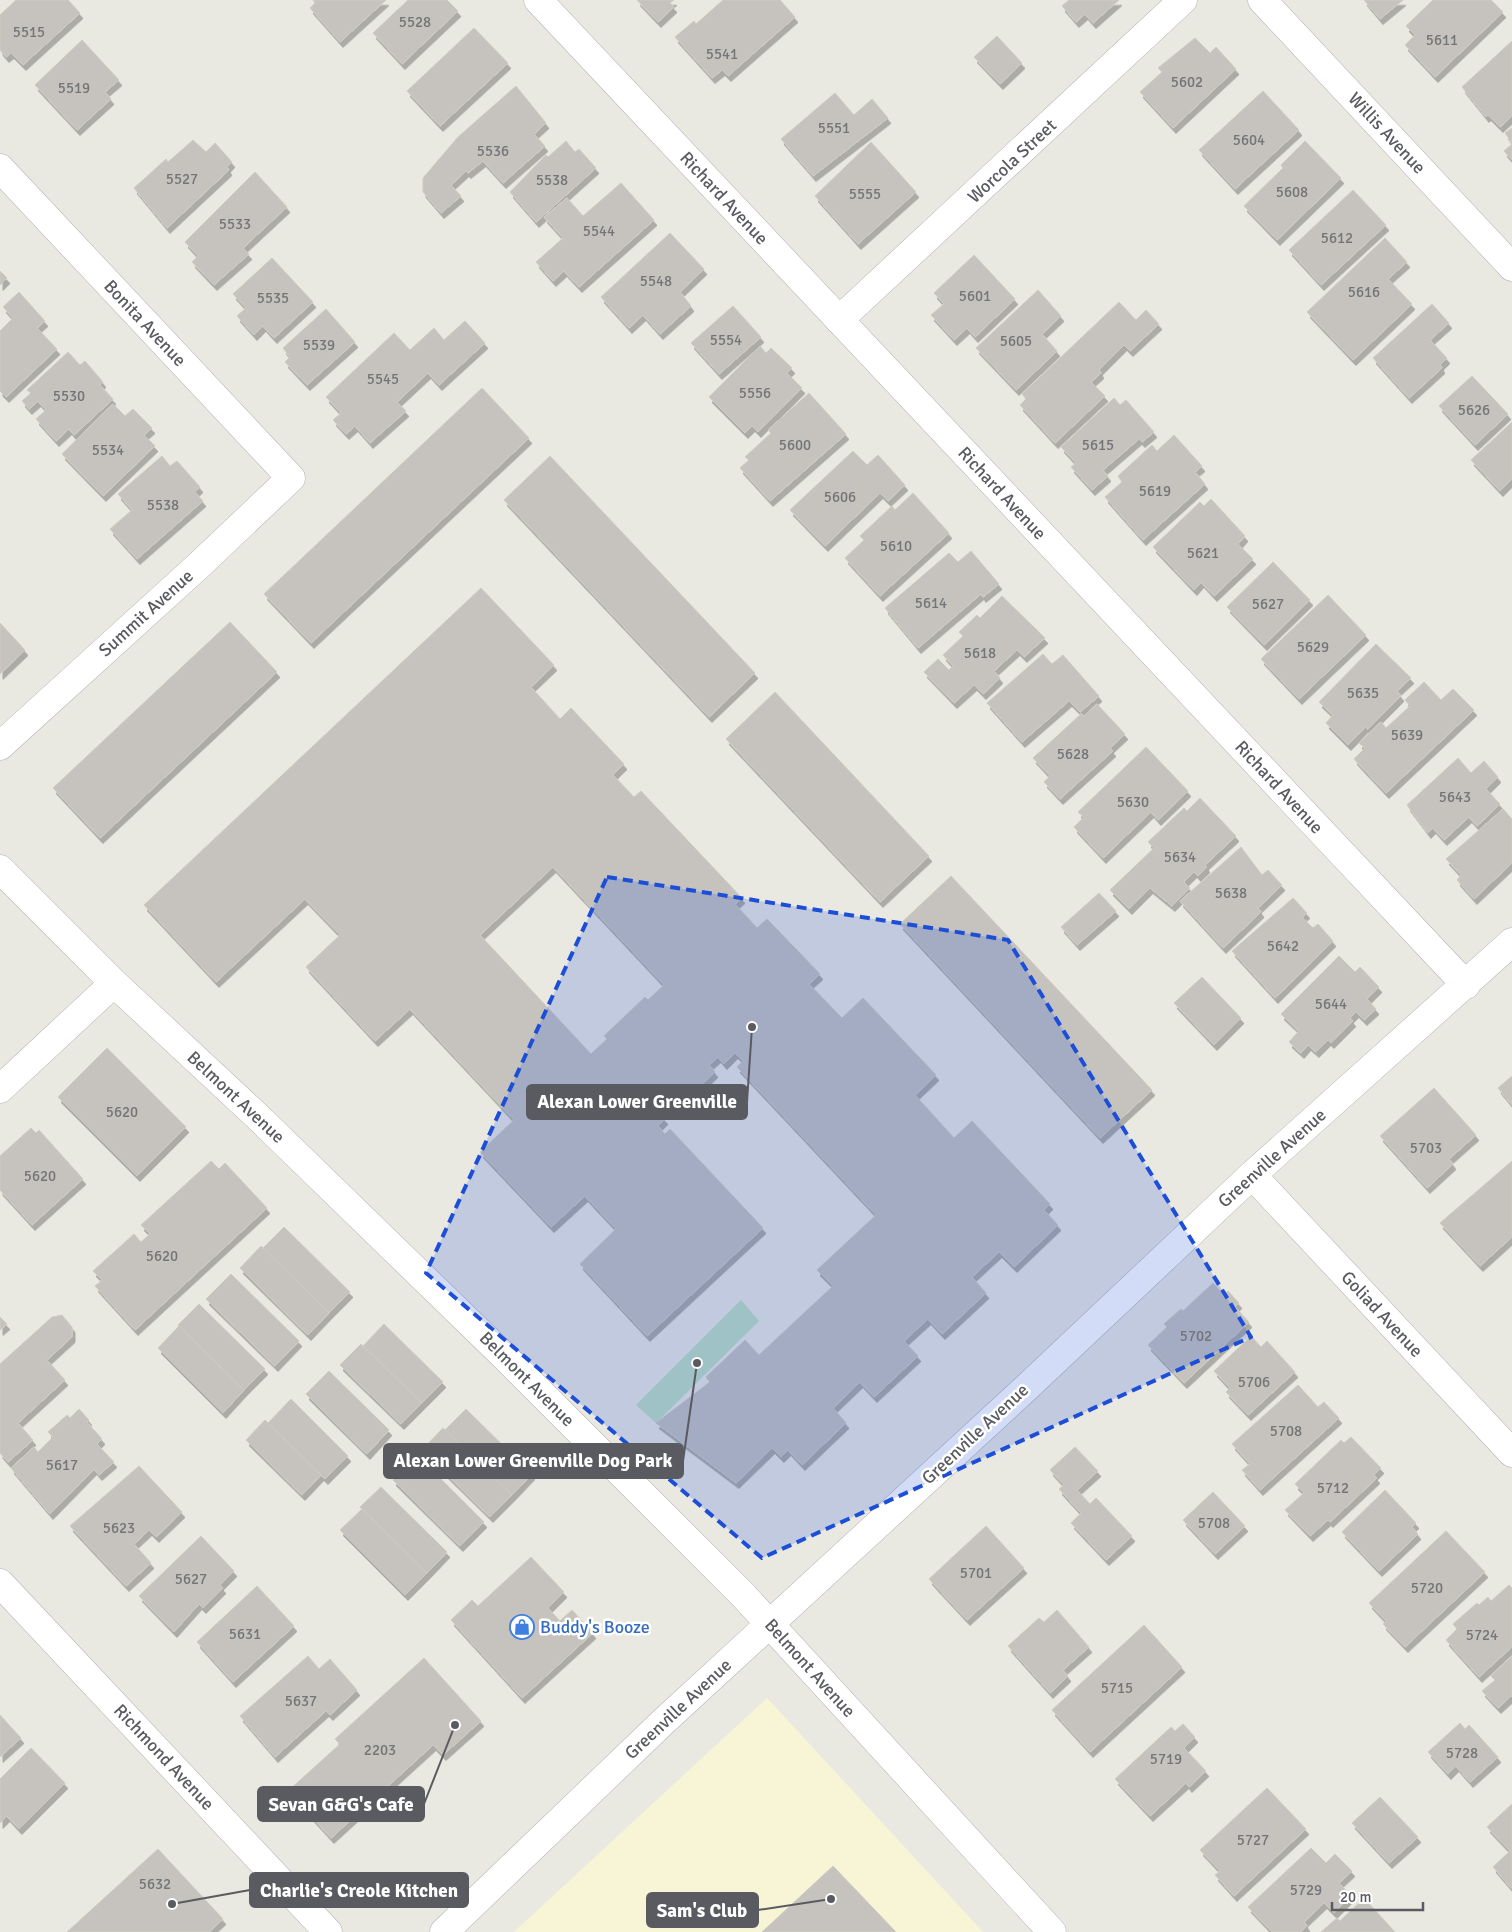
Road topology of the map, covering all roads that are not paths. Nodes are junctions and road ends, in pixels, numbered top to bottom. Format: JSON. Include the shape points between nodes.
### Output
{"nodes":[{"id":1,"x":538,"y":0,"type":"edge"},
{"id":2,"x":1183,"y":0,"type":"edge"},
{"id":3,"x":1262,"y":0,"type":"edge"},
{"id":4,"x":0,"y":168,"type":"edge"},
{"id":5,"x":1512,"y":267,"type":"edge"},
{"id":6,"x":839,"y":320,"type":"junction"},
{"id":7,"x":291,"y":478,"type":"joint"},
{"id":8,"x":0,"y":746,"type":"edge"},
{"id":9,"x":0,"y":869,"type":"edge"},
{"id":10,"x":1512,"y":942,"type":"edge"},
{"id":11,"x":114,"y":983,"type":"junction"},
{"id":12,"x":1466,"y":985,"type":"junction"},
{"id":13,"x":0,"y":1089,"type":"edge"},
{"id":14,"x":1252,"y":1175,"type":"junction"},
{"id":15,"x":1512,"y":1453,"type":"edge"},
{"id":16,"x":0,"y":1582,"type":"edge"},
{"id":17,"x":769,"y":1624,"type":"junction"},
{"id":18,"x":328,"y":1932,"type":"edge"},
{"id":19,"x":444,"y":1932,"type":"edge"},
{"id":20,"x":1052,"y":1932,"type":"edge"}],
"edges":[{"from":1,"to":6,"type":"street","name":"Richard Avenue"},
{"from":2,"to":6,"type":"street","name":"Worcola Street"},
{"from":3,"to":5,"type":"street","name":"Willis Avenue"},
{"from":4,"to":7,"type":"street","name":"Bonita Avenue"},
{"from":6,"to":12,"type":"street","name":"Richard Avenue"},
{"from":7,"to":8,"type":"street","name":"Summit Avenue"},
{"from":9,"to":11,"type":"street","name":"Belmont Avenue"},
{"from":10,"to":12,"type":"street","name":"Greenville Avenue"},
{"from":11,"to":13,"type":"street"},
{"from":11,"to":17,"type":"street","name":"Belmont Avenue","via":[[258,1117],[502,1354]]},
{"from":12,"to":14,"type":"street","name":"Greenville Avenue"},
{"from":14,"to":15,"type":"street","name":"Goliad Avenue"},
{"from":14,"to":17,"type":"street","name":"Greenville Avenue"},
{"from":16,"to":18,"type":"street","name":"Richmond Avenue"},
{"from":17,"to":19,"type":"street","name":"Greenville Avenue"},
{"from":17,"to":20,"type":"street","name":"Belmont Avenue"}]}
